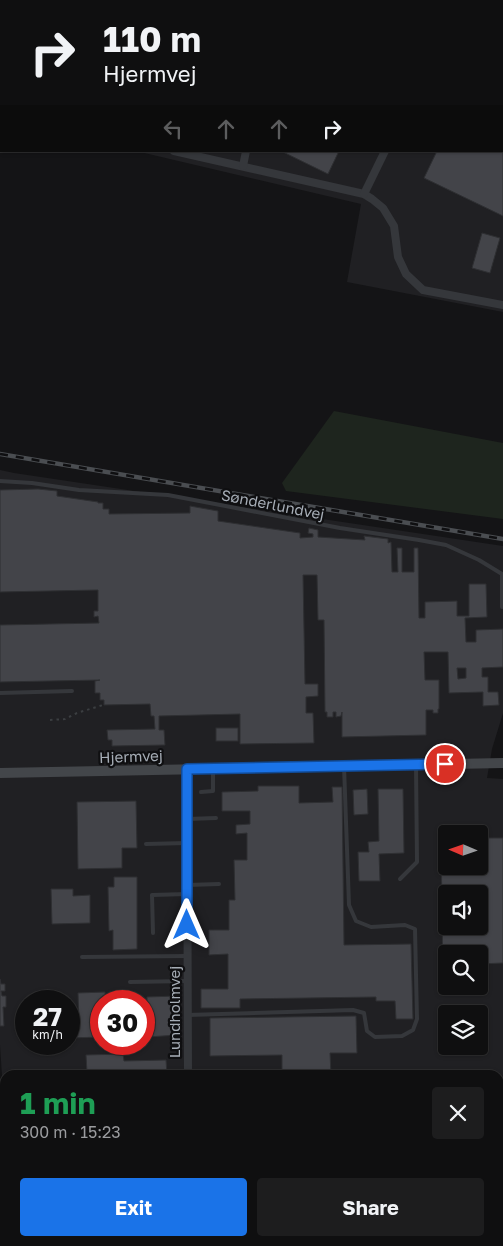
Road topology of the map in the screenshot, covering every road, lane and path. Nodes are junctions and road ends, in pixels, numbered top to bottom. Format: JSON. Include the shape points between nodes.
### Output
{"nodes":[{"id":1,"x":179,"y":152,"type":"edge"},
{"id":2,"x":246,"y":152,"type":"edge"},
{"id":3,"x":385,"y":152,"type":"edge"},
{"id":4,"x":243,"y":166,"type":"junction"},
{"id":5,"x":364,"y":194,"type":"junction"},
{"id":6,"x":503,"y":306,"type":"edge"},
{"id":7,"x":0,"y":481,"type":"edge"},
{"id":8,"x":502,"y":607,"type":"dead end"},
{"id":9,"x":72,"y":691,"type":"dead end"},
{"id":10,"x":0,"y":693,"type":"edge"},
{"id":11,"x":103,"y":705,"type":"dead end"},
{"id":12,"x":50,"y":720,"type":"dead end"},
{"id":13,"x":503,"y":763,"type":"edge"},
{"id":14,"x":416,"y":765,"type":"junction"},
{"id":15,"x":344,"y":766,"type":"junction"},
{"id":16,"x":187,"y":769,"type":"junction"},
{"id":17,"x":213,"y":769,"type":"junction"},
{"id":18,"x":0,"y":773,"type":"edge"},
{"id":19,"x":201,"y":792,"type":"dead end"},
{"id":20,"x":216,"y":818,"type":"dead end"},
{"id":21,"x":187,"y":819,"type":"junction"},
{"id":22,"x":187,"y":843,"type":"junction"},
{"id":23,"x":146,"y":844,"type":"dead end"},
{"id":24,"x":400,"y":879,"type":"dead end"},
{"id":25,"x":219,"y":884,"type":"dead end"},
{"id":26,"x":187,"y":885,"type":"junction"},
{"id":27,"x":187,"y":894,"type":"junction"},
{"id":28,"x":153,"y":933,"type":"dead end"},
{"id":29,"x":187,"y":956,"type":"junction"},
{"id":30,"x":82,"y":957,"type":"dead end"},
{"id":31,"x":187,"y":981,"type":"junction"},
{"id":32,"x":130,"y":982,"type":"dead end"},
{"id":33,"x":187,"y":1015,"type":"junction"},
{"id":34,"x":188,"y":1070,"type":"edge"}],
"edges":[{"from":1,"to":4,"type":"street"},
{"from":2,"to":4,"type":"street"},
{"from":3,"to":5,"type":"street"},
{"from":4,"to":5,"type":"street"},
{"from":5,"to":6,"type":"street","via":[[383,208],[394,226],[398,257],[406,274],[423,290]]},
{"from":7,"to":8,"type":"lane","name":"Sønderlundvej","via":[[168,495],[446,545],[502,574]]},
{"from":9,"to":10,"type":"lane"},
{"from":11,"to":12,"type":"path","via":[[65,719]]},
{"from":13,"to":14,"type":"street","name":"Hjermvej"},
{"from":14,"to":15,"type":"street","name":"Hjermvej"},
{"from":14,"to":24,"type":"lane","via":[[417,862]]},
{"from":15,"to":17,"type":"street","name":"Hjermvej"},
{"from":15,"to":33,"type":"lane","via":[[349,905],[356,921],[371,927],[405,925],[415,929],[418,1019],[413,1030],[402,1036],[376,1037],[367,1031],[364,1013],[353,1010]]},
{"from":16,"to":17,"type":"street","name":"Hjermvej"},
{"from":16,"to":18,"type":"street","name":"Hjermvej"},
{"from":16,"to":21,"type":"street","name":"Lundholmvej"},
{"from":17,"to":19,"type":"lane","via":[[213,791]]},
{"from":20,"to":21,"type":"lane"},
{"from":21,"to":22,"type":"street","name":"Lundholmvej"},
{"from":22,"to":23,"type":"lane"},
{"from":22,"to":26,"type":"street","name":"Lundholmvej"},
{"from":25,"to":26,"type":"lane"},
{"from":26,"to":27,"type":"street","name":"Lundholmvej"},
{"from":27,"to":28,"type":"lane","via":[[152,895]]},
{"from":27,"to":29,"type":"street","name":"Lundholmvej"},
{"from":29,"to":30,"type":"lane"},
{"from":29,"to":31,"type":"street","name":"Lundholmvej"},
{"from":31,"to":32,"type":"lane"},
{"from":31,"to":33,"type":"street","name":"Lundholmvej"},
{"from":33,"to":34,"type":"street","name":"Lundholmvej"}]}
